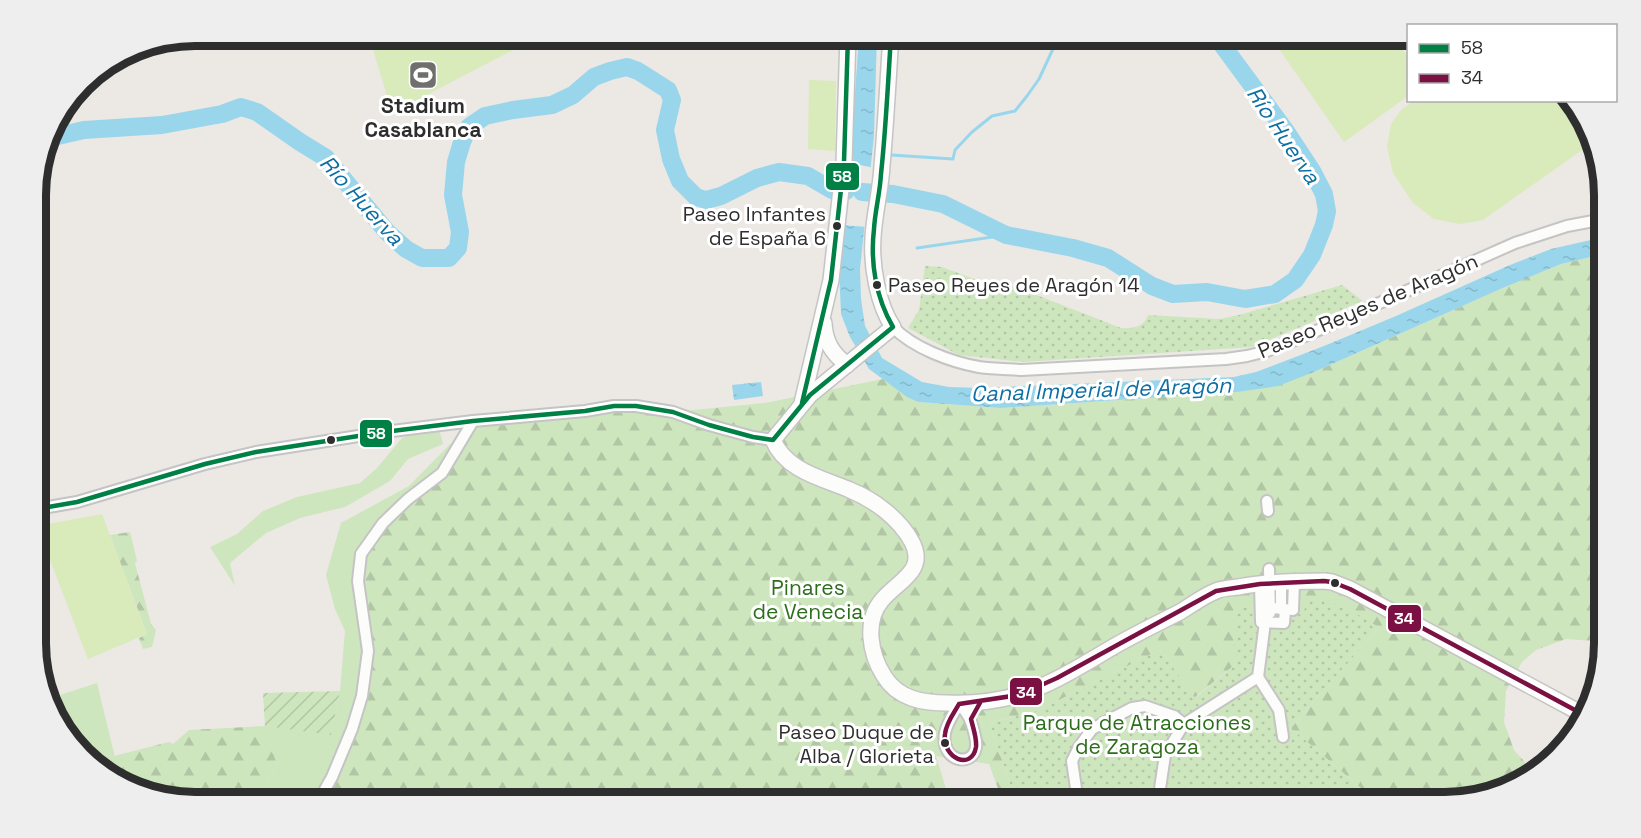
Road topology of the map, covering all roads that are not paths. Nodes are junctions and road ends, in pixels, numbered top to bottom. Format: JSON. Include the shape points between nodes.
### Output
{"nodes":[{"id":1,"x":848,"y":46,"type":"edge"},
{"id":2,"x":890,"y":46,"type":"edge"},
{"id":3,"x":1594,"y":221,"type":"edge"},
{"id":4,"x":824,"y":314,"type":"junction"},
{"id":5,"x":893,"y":327,"type":"junction"},
{"id":6,"x":851,"y":362,"type":"junction"},
{"id":7,"x":802,"y":403,"type":"junction"},
{"id":8,"x":473,"y":421,"type":"junction"},
{"id":9,"x":773,"y":440,"type":"junction"},
{"id":10,"x":46,"y":507,"type":"edge"},
{"id":11,"x":1274,"y":580,"type":"junction"},
{"id":12,"x":1275,"y":609,"type":"junction"},
{"id":13,"x":1258,"y":677,"type":"junction"},
{"id":14,"x":981,"y":701,"type":"junction"},
{"id":15,"x":959,"y":704,"type":"junction"},
{"id":16,"x":1577,"y":711,"type":"edge"},
{"id":17,"x":971,"y":719,"type":"junction"},
{"id":18,"x":1184,"y":724,"type":"junction"},
{"id":19,"x":1283,"y":737,"type":"dead end"},
{"id":20,"x":1076,"y":791,"type":"edge"},
{"id":21,"x":1160,"y":791,"type":"edge"},
{"id":22,"x":324,"y":792,"type":"edge"}],
"edges":[{"from":1,"to":4,"type":"street","via":[[844,162]]},
{"from":2,"to":5,"type":"street","name":"Paseo Reyes de Aragón","via":[[873,250],[878,287]]},
{"from":3,"to":5,"type":"street","name":"Paseo Reyes de Aragón","via":[[1515,243],[1305,336],[1247,356],[1000,369],[946,358],[914,344]]},
{"from":4,"to":6,"type":"street","via":[[828,346]]},
{"from":4,"to":7,"type":"street"},
{"from":5,"to":6,"type":"street"},
{"from":6,"to":7,"type":"street"},
{"from":7,"to":9,"type":"street"},
{"from":8,"to":9,"type":"street","via":[[636,406],[673,412]]},
{"from":8,"to":10,"type":"street","via":[[243,454]]},
{"from":8,"to":22,"type":"street","via":[[442,473],[383,523],[361,554],[358,580],[368,651],[362,696]]},
{"from":9,"to":15,"type":"street","via":[[797,468],[865,497],[906,533],[913,544],[916,563],[876,608],[871,627],[874,653],[884,677],[902,694],[924,702]]},
{"from":11,"to":12,"type":"street"},
{"from":11,"to":12,"type":"street","via":[[1293,610]]},
{"from":11,"to":14,"type":"street","via":[[1216,591],[1057,678],[1019,694]]},
{"from":11,"to":16,"type":"street","via":[[1328,581],[1343,586]]},
{"from":12,"to":13,"type":"street"},
{"from":13,"to":18,"type":"street"},
{"from":13,"to":19,"type":"street","via":[[1279,710]]},
{"from":14,"to":15,"type":"street"},
{"from":14,"to":17,"type":"street"},
{"from":15,"to":17,"type":"street"},
{"from":15,"to":17,"type":"street","via":[[945,736],[948,754],[954,759],[966,759],[976,749]]},
{"from":18,"to":20,"type":"street","via":[[1174,716],[1145,706],[1132,708],[1092,729],[1072,761]]},
{"from":18,"to":21,"type":"street","via":[[1165,755]]}]}
